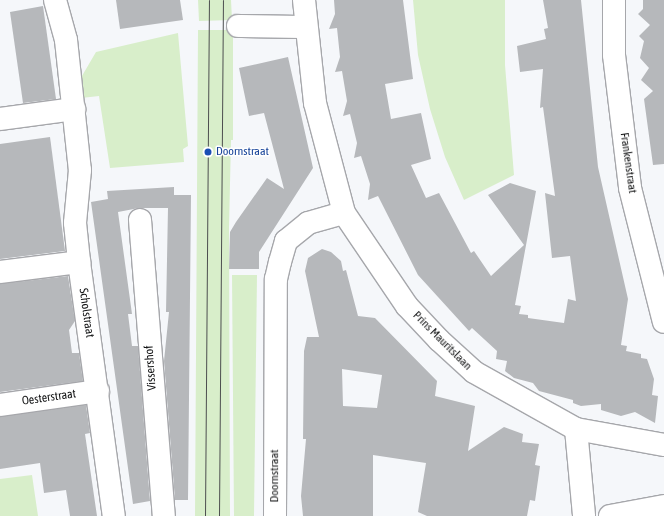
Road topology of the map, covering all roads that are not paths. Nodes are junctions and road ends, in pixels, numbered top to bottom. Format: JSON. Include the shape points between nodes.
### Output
{"nodes":[{"id":1,"x":55,"y":0,"type":"edge"},
{"id":2,"x":304,"y":0,"type":"edge"},
{"id":3,"x":614,"y":0,"type":"edge"},
{"id":4,"x":238,"y":26,"type":"dead end"},
{"id":5,"x":305,"y":27,"type":"junction"},
{"id":6,"x":74,"y":109,"type":"junction"},
{"id":7,"x":0,"y":119,"type":"edge"},
{"id":8,"x":344,"y":213,"type":"junction"},
{"id":9,"x":140,"y":220,"type":"dead end"},
{"id":10,"x":79,"y":262,"type":"junction"},
{"id":11,"x":0,"y":272,"type":"edge"},
{"id":12,"x":664,"y":322,"type":"edge"},
{"id":13,"x":98,"y":391,"type":"junction"},
{"id":14,"x":0,"y":405,"type":"edge"},
{"id":15,"x":576,"y":429,"type":"junction"},
{"id":16,"x":664,"y":445,"type":"edge"},
{"id":17,"x":664,"y":506,"type":"edge"},
{"id":18,"x":114,"y":516,"type":"edge"},
{"id":19,"x":164,"y":516,"type":"edge"},
{"id":20,"x":275,"y":516,"type":"edge"},
{"id":21,"x":584,"y":516,"type":"edge"},
{"id":22,"x":610,"y":516,"type":"edge"}],
"edges":[{"from":1,"to":6,"type":"street","name":"Scholstraat","via":[[66,40]]},
{"from":2,"to":5,"type":"street"},
{"from":3,"to":12,"type":"street","name":"Frankenstraat","via":[[614,55],[630,188]]},
{"from":4,"to":5,"type":"street"},
{"from":5,"to":8,"type":"street","via":[[315,103]]},
{"from":6,"to":7,"type":"street"},
{"from":6,"to":10,"type":"street","name":"Scholstraat","via":[[80,170],[75,223]]},
{"from":8,"to":15,"type":"street","name":"Prins Mauritslaan","via":[[407,306],[438,340],[474,372]]},
{"from":8,"to":20,"type":"street","name":"Doornstraat","via":[[308,223],[286,241],[276,279]]},
{"from":9,"to":19,"type":"street","name":"Vissershof"},
{"from":10,"to":11,"type":"street"},
{"from":10,"to":13,"type":"street","name":"Scholstraat"},
{"from":13,"to":14,"type":"street","name":"Oesterstraat"},
{"from":13,"to":18,"type":"street","name":"Scholstraat"},
{"from":15,"to":16,"type":"street","name":"Prins Mauritslaan"},
{"from":15,"to":21,"type":"street"},
{"from":17,"to":22,"type":"street"}]}
